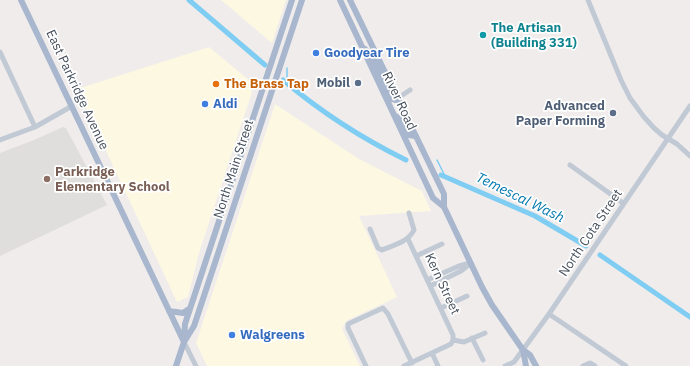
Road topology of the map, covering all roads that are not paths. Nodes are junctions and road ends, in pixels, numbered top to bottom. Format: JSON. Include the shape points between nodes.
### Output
{"nodes":[{"id":1,"x":22,"y":0,"type":"edge"},
{"id":2,"x":292,"y":0,"type":"edge"},
{"id":3,"x":302,"y":0,"type":"edge"},
{"id":4,"x":340,"y":0,"type":"edge"},
{"id":5,"x":350,"y":0,"type":"edge"},
{"id":6,"x":588,"y":0,"type":"edge"},
{"id":7,"x":362,"y":47,"type":"junction"},
{"id":8,"x":0,"y":52,"type":"edge"},
{"id":9,"x":410,"y":90,"type":"dead end"},
{"id":10,"x":398,"y":98,"type":"junction"},
{"id":11,"x":72,"y":106,"type":"junction"},
{"id":12,"x":690,"y":106,"type":"edge"},
{"id":13,"x":394,"y":114,"type":"junction"},
{"id":14,"x":35,"y":127,"type":"junction"},
{"id":15,"x":415,"y":136,"type":"junction"},
{"id":16,"x":668,"y":139,"type":"junction"},
{"id":17,"x":0,"y":140,"type":"edge"},
{"id":18,"x":690,"y":156,"type":"edge"},
{"id":19,"x":570,"y":165,"type":"dead end"},
{"id":20,"x":623,"y":203,"type":"junction"},
{"id":21,"x":444,"y":207,"type":"junction"},
{"id":22,"x":409,"y":213,"type":"dead end"},
{"id":23,"x":370,"y":229,"type":"dead end"},
{"id":24,"x":408,"y":239,"type":"junction"},
{"id":25,"x":442,"y":244,"type":"dead end"},
{"id":26,"x":416,"y":256,"type":"junction"},
{"id":27,"x":471,"y":263,"type":"junction"},
{"id":28,"x":427,"y":280,"type":"junction"},
{"id":29,"x":430,"y":286,"type":"junction"},
{"id":30,"x":467,"y":296,"type":"dead end"},
{"id":31,"x":191,"y":308,"type":"junction"},
{"id":32,"x":441,"y":308,"type":"junction"},
{"id":33,"x":169,"y":311,"type":"junction"},
{"id":34,"x":550,"y":314,"type":"junction"},
{"id":35,"x":485,"y":333,"type":"dead end"},
{"id":36,"x":472,"y":338,"type":"junction"},
{"id":37,"x":453,"y":340,"type":"junction"},
{"id":38,"x":184,"y":342,"type":"junction"},
{"id":39,"x":523,"y":350,"type":"junction"},
{"id":40,"x":432,"y":353,"type":"junction"},
{"id":41,"x":483,"y":360,"type":"dead end"},
{"id":42,"x":412,"y":362,"type":"junction"},
{"id":43,"x":592,"y":364,"type":"edge"},
{"id":44,"x":176,"y":366,"type":"edge"},
{"id":45,"x":196,"y":366,"type":"edge"},
{"id":46,"x":366,"y":366,"type":"edge"},
{"id":47,"x":404,"y":366,"type":"edge"},
{"id":48,"x":438,"y":366,"type":"edge"},
{"id":49,"x":505,"y":366,"type":"edge"},
{"id":50,"x":526,"y":366,"type":"edge"},
{"id":51,"x":536,"y":366,"type":"edge"},
{"id":52,"x":583,"y":366,"type":"edge"},
{"id":53,"x":626,"y":366,"type":"edge"}],
"edges":[{"from":1,"to":11,"type":"main road","name":"East Parkridge Avenue"},
{"from":2,"to":31,"type":"main road","name":"North Main Street"},
{"from":3,"to":38,"type":"main road","name":"North Main Street","via":[[194,326]]},
{"from":4,"to":7,"type":"main road","name":"River Road"},
{"from":5,"to":10,"type":"main road","name":"River Road"},
{"from":6,"to":16,"type":"street","via":[[630,98],[654,128]]},
{"from":7,"to":10,"type":"main road","via":[[371,55],[392,99]]},
{"from":7,"to":13,"type":"main road","name":"River Road"},
{"from":8,"to":14,"type":"street"},
{"from":9,"to":10,"type":"street"},
{"from":10,"to":15,"type":"main road","name":"River Road"},
{"from":11,"to":14,"type":"street"},
{"from":11,"to":33,"type":"main road","name":"East Parkridge Avenue"},
{"from":12,"to":16,"type":"street","name":"North Cota Street"},
{"from":13,"to":15,"type":"main road","via":[[401,120],[409,135]]},
{"from":13,"to":21,"type":"main road","name":"River Road","via":[[428,189],[433,198]]},
{"from":14,"to":17,"type":"street"},
{"from":15,"to":21,"type":"main road","name":"River Road","via":[[444,194]]},
{"from":16,"to":18,"type":"street"},
{"from":16,"to":20,"type":"street","name":"North Cota Street"},
{"from":19,"to":20,"type":"street"},
{"from":20,"to":34,"type":"street","name":"North Cota Street"},
{"from":21,"to":27,"type":"main road","name":"River Road"},
{"from":22,"to":24,"type":"street","via":[[414,230]]},
{"from":23,"to":24,"type":"street","via":[[378,248],[382,250]]},
{"from":24,"to":26,"type":"street","name":"Kern Street"},
{"from":25,"to":26,"type":"street"},
{"from":26,"to":28,"type":"street","name":"Kern Street"},
{"from":27,"to":28,"type":"street"},
{"from":27,"to":29,"type":"street","via":[[461,271]]},
{"from":27,"to":39,"type":"main road","name":"River Road","via":[[492,305]]},
{"from":28,"to":29,"type":"street","name":"Kern Street"},
{"from":29,"to":32,"type":"street","name":"Kern Street"},
{"from":30,"to":32,"type":"street"},
{"from":31,"to":33,"type":"main road","via":[[183,314]]},
{"from":31,"to":38,"type":"main road","name":"North Main Street","via":[[185,324]]},
{"from":32,"to":37,"type":"street","name":"Kern Street"},
{"from":33,"to":38,"type":"main road","name":"East Parkridge Avenue"},
{"from":34,"to":39,"type":"street","name":"North Cota Street"},
{"from":34,"to":53,"type":"street"},
{"from":35,"to":36,"type":"street"},
{"from":36,"to":37,"type":"street","via":[[464,342]]},
{"from":36,"to":41,"type":"street"},
{"from":37,"to":40,"type":"street","via":[[451,344]]},
{"from":38,"to":44,"type":"main road","name":"North Main Street"},
{"from":38,"to":45,"type":"street"},
{"from":39,"to":49,"type":"street","name":"North Cota Street","via":[[514,362]]},
{"from":39,"to":50,"type":"main road","name":"River Road"},
{"from":39,"to":51,"type":"main road","name":"River Road"},
{"from":40,"to":42,"type":"street"},
{"from":40,"to":48,"type":"street"},
{"from":42,"to":46,"type":"street","via":[[384,308],[348,324]]},
{"from":42,"to":47,"type":"street"},
{"from":43,"to":52,"type":"street"}]}
